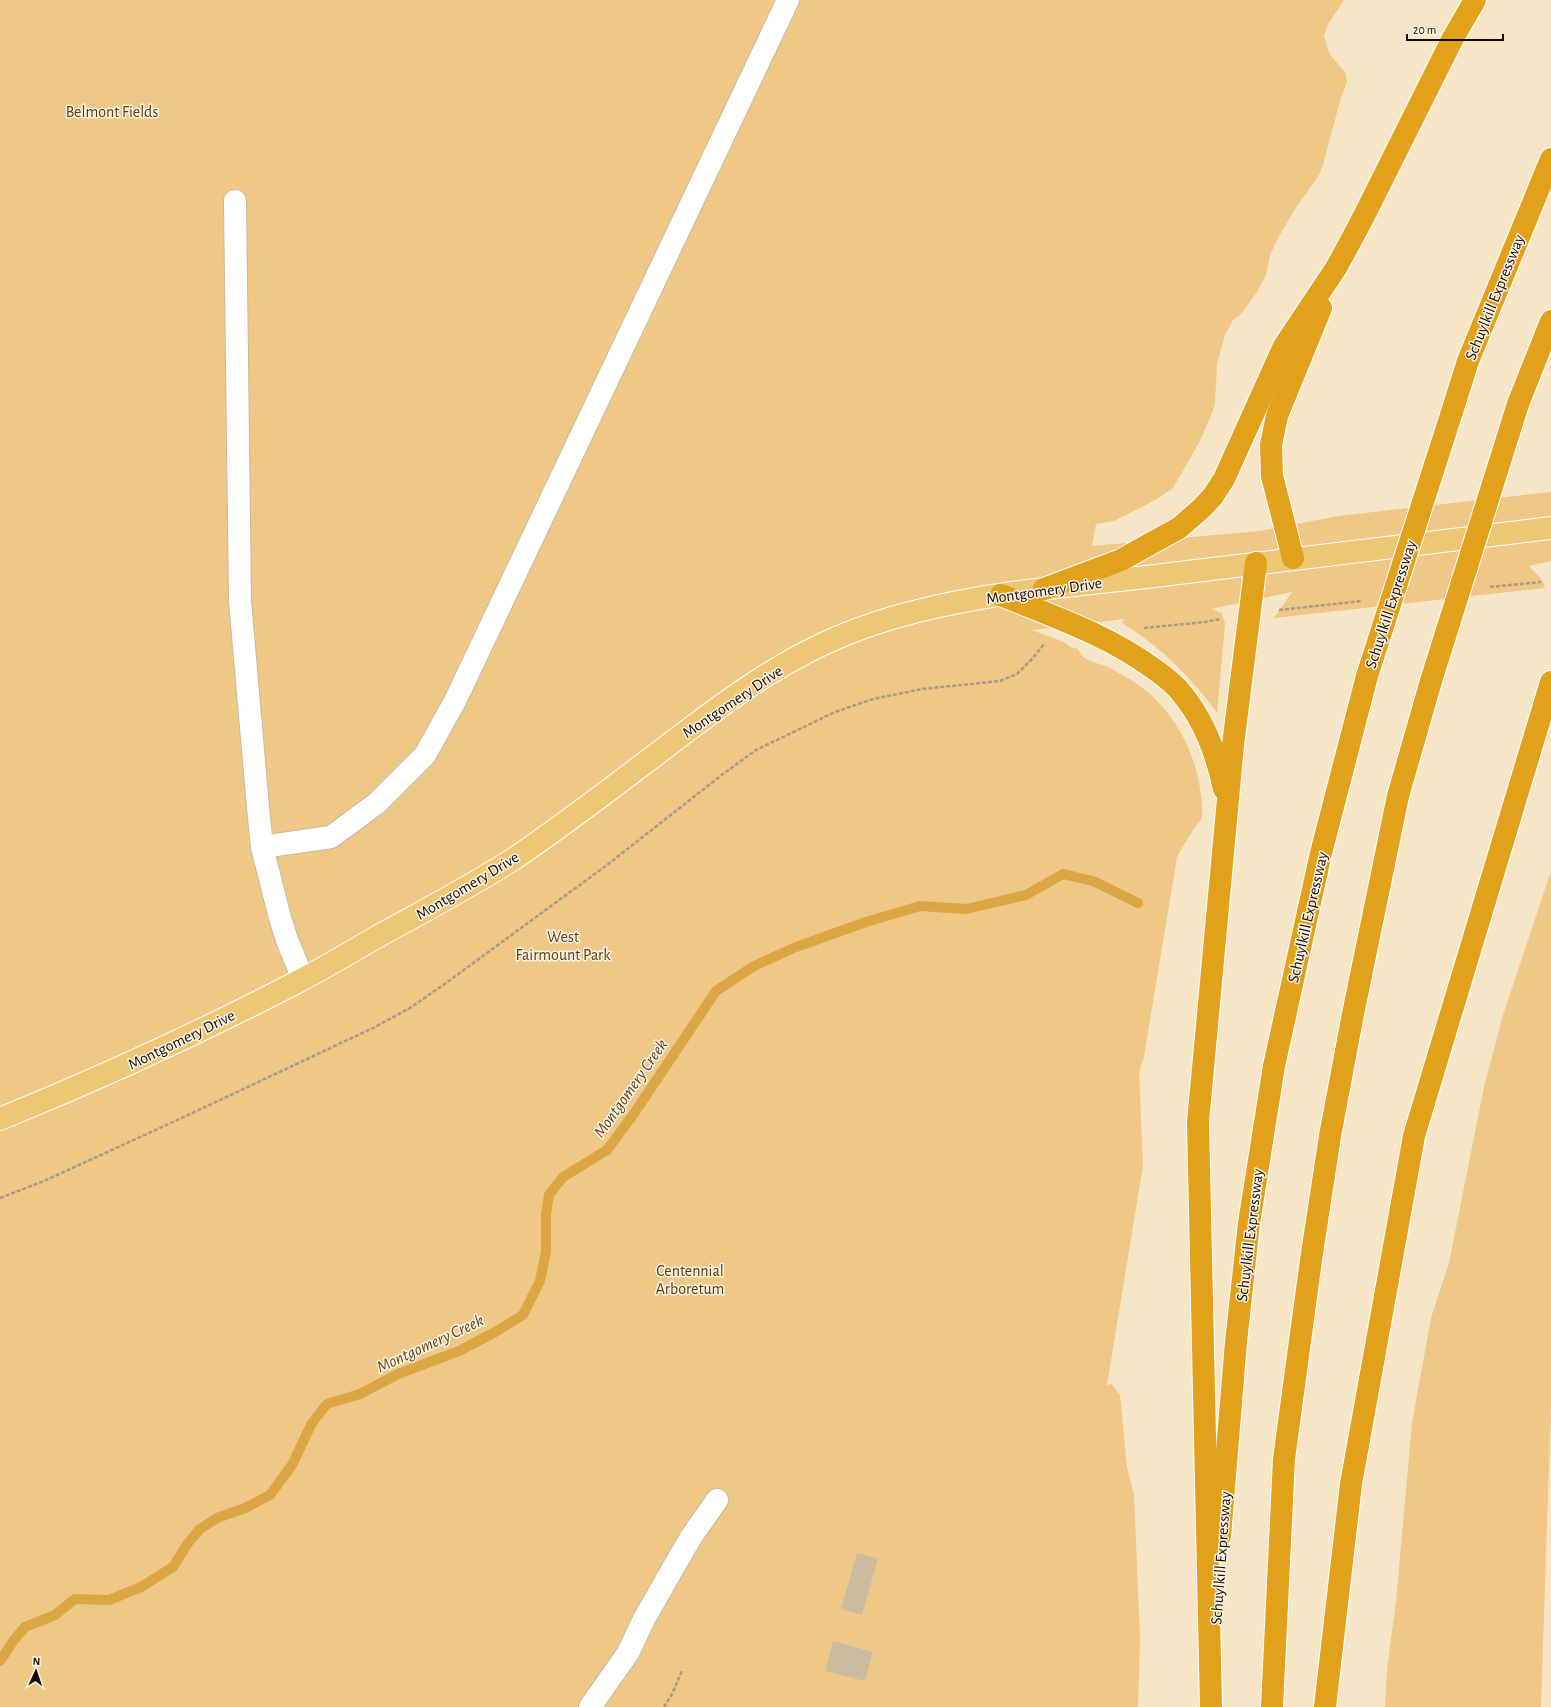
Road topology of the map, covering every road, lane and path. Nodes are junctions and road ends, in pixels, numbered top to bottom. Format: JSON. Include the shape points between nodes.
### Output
{"nodes":[{"id":1,"x":788,"y":0,"type":"edge"},
{"id":2,"x":1475,"y":0,"type":"edge"},
{"id":3,"x":1551,"y":159,"type":"edge"},
{"id":4,"x":235,"y":202,"type":"dead end"},
{"id":5,"x":1336,"y":268,"type":"junction"},
{"id":6,"x":1551,"y":320,"type":"edge"},
{"id":7,"x":1551,"y":528,"type":"edge"},
{"id":8,"x":1293,"y":558,"type":"junction"},
{"id":9,"x":1256,"y":563,"type":"junction"},
{"id":10,"x":1044,"y":589,"type":"junction"},
{"id":11,"x":1001,"y":595,"type":"junction"},
{"id":12,"x":1223,"y":618,"type":"dead end"},
{"id":13,"x":1138,"y":628,"type":"dead end"},
{"id":14,"x":1046,"y":641,"type":"dead end"},
{"id":15,"x":1551,"y":682,"type":"edge"},
{"id":16,"x":1228,"y":808,"type":"junction"},
{"id":17,"x":262,"y":847,"type":"junction"},
{"id":18,"x":303,"y":979,"type":"junction"},
{"id":19,"x":0,"y":1119,"type":"edge"},
{"id":20,"x":0,"y":1198,"type":"edge"},
{"id":21,"x":717,"y":1500,"type":"dead end"},
{"id":22,"x":682,"y":1671,"type":"dead end"},
{"id":23,"x":590,"y":1707,"type":"edge"},
{"id":24,"x":664,"y":1707,"type":"edge"},
{"id":25,"x":1212,"y":1707,"type":"edge"},
{"id":26,"x":1272,"y":1707,"type":"edge"},
{"id":27,"x":1325,"y":1707,"type":"edge"}],
"edges":[{"from":1,"to":17,"type":"lane","via":[[455,702],[425,755],[377,803],[331,837]]},
{"from":2,"to":5,"type":"highway","via":[[1453,38]]},
{"from":3,"to":25,"type":"highway","name":"Schuylkill Expressway","bridge":true,"via":[[1468,362],[1367,676],[1321,853],[1276,1059],[1249,1223],[1218,1558]]},
{"from":4,"to":17,"type":"lane","via":[[240,601]]},
{"from":5,"to":8,"type":"highway","via":[[1277,416],[1272,445],[1272,476]]},
{"from":5,"to":10,"type":"highway","via":[[1284,346],[1214,496],[1179,528],[1121,560]]},
{"from":6,"to":26,"type":"highway","bridge":true,"via":[[1518,404],[1431,681],[1398,796],[1353,1014],[1330,1136],[1284,1459]]},
{"from":7,"to":8,"type":"main road","name":"Montgomery Drive"},
{"from":8,"to":9,"type":"main road","name":"Montgomery Drive"},
{"from":9,"to":10,"type":"main road","name":"Montgomery Drive"},
{"from":9,"to":16,"type":"highway"},
{"from":10,"to":11,"type":"main road","name":"Montgomery Drive"},
{"from":11,"to":16,"type":"highway","via":[[1089,631],[1122,648],[1165,677],[1183,694],[1208,737],[1220,769]]},
{"from":11,"to":18,"type":"main road","name":"Montgomery Drive","via":[[895,616],[844,634],[795,659],[754,683],[713,712],[514,858],[456,894]]},
{"from":12,"to":13,"type":"path","via":[[1151,629]]},
{"from":14,"to":20,"type":"path","via":[[1017,674],[1000,681],[922,689],[872,699],[828,716],[756,750],[607,865],[410,1008],[179,1120]]},
{"from":15,"to":27,"type":"highway","via":[[1414,1136],[1351,1484]]},
{"from":16,"to":25,"type":"highway","via":[[1198,1122]]},
{"from":17,"to":18,"type":"lane","via":[[284,932]]},
{"from":18,"to":19,"type":"main road","name":"Montgomery Drive","via":[[139,1060]]},
{"from":21,"to":23,"type":"lane","via":[[668,1577],[628,1653]]},
{"from":22,"to":24,"type":"path"}]}
